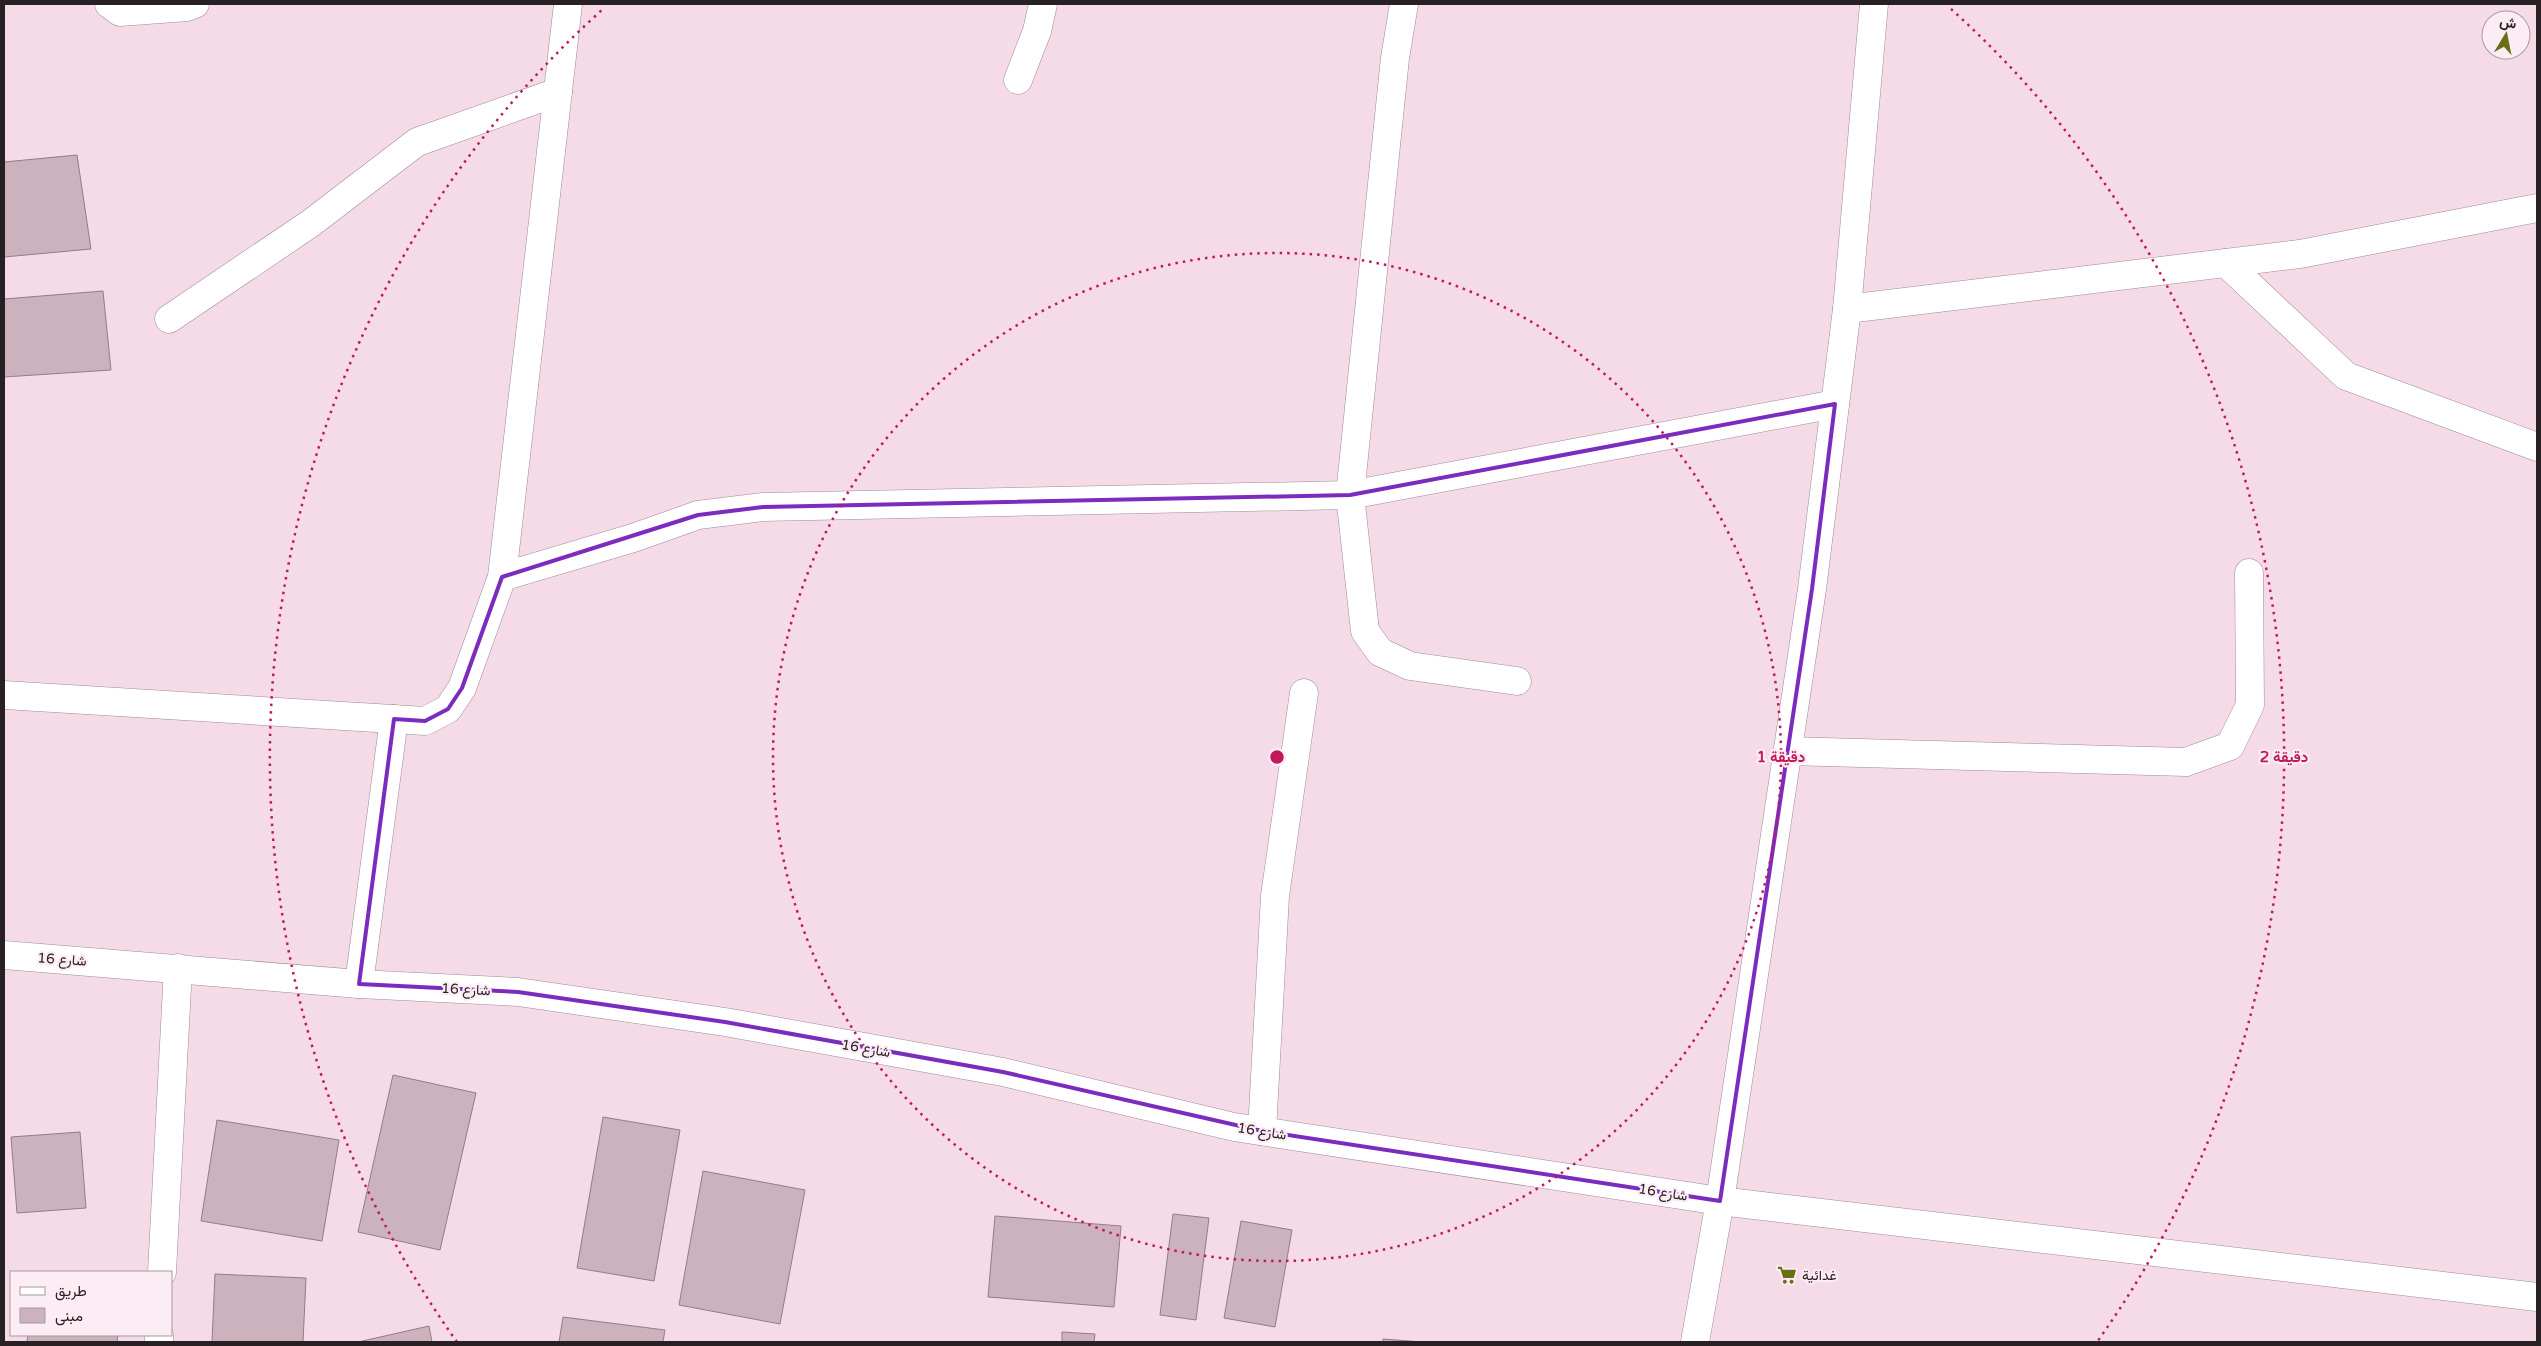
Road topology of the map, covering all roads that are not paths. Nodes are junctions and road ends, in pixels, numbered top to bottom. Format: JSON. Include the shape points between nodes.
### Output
{"nodes":[{"id":1,"x":109,"y":4,"type":"edge"},
{"id":2,"x":195,"y":4,"type":"edge"},
{"id":3,"x":568,"y":4,"type":"edge"},
{"id":4,"x":1043,"y":4,"type":"edge"},
{"id":5,"x":1404,"y":4,"type":"edge"},
{"id":6,"x":1874,"y":4,"type":"edge"},
{"id":7,"x":1018,"y":80,"type":"dead end"},
{"id":8,"x":558,"y":92,"type":"junction"},
{"id":9,"x":2537,"y":208,"type":"edge"},
{"id":10,"x":2226,"y":263,"type":"junction"},
{"id":11,"x":1847,"y":309,"type":"junction"},
{"id":12,"x":169,"y":319,"type":"dead end"},
{"id":13,"x":1835,"y":404,"type":"junction"},
{"id":14,"x":2537,"y":447,"type":"edge"},
{"id":15,"x":1350,"y":495,"type":"junction"},
{"id":16,"x":2249,"y":573,"type":"dead end"},
{"id":17,"x":502,"y":577,"type":"junction"},
{"id":18,"x":1516,"y":681,"type":"dead end"},
{"id":19,"x":1304,"y":693,"type":"dead end"},
{"id":20,"x":4,"y":695,"type":"edge"},
{"id":21,"x":394,"y":719,"type":"junction"},
{"id":22,"x":1788,"y":751,"type":"junction"},
{"id":23,"x":4,"y":955,"type":"edge"},
{"id":24,"x":178,"y":968,"type":"junction"},
{"id":25,"x":359,"y":984,"type":"junction"},
{"id":26,"x":1262,"y":1131,"type":"junction"},
{"id":27,"x":1720,"y":1201,"type":"junction"},
{"id":28,"x":162,"y":1271,"type":"edge"},
{"id":29,"x":2537,"y":1297,"type":"edge"},
{"id":30,"x":1695,"y":1342,"type":"edge"}],
"edges":[{"from":1,"to":2,"type":"street","via":[[120,12]]},
{"from":3,"to":8,"type":"street"},
{"from":4,"to":7,"type":"street","via":[[1038,31]]},
{"from":5,"to":15,"type":"street","via":[[1394,68]]},
{"from":6,"to":11,"type":"street"},
{"from":8,"to":12,"type":"street","via":[[417,142],[311,223]]},
{"from":8,"to":17,"type":"street"},
{"from":9,"to":10,"type":"street","via":[[2300,254]]},
{"from":10,"to":11,"type":"street"},
{"from":10,"to":14,"type":"street","via":[[2346,376]]},
{"from":11,"to":13,"type":"street"},
{"from":13,"to":15,"type":"street"},
{"from":13,"to":22,"type":"street"},
{"from":15,"to":17,"type":"street","via":[[763,507],[698,515]]},
{"from":15,"to":18,"type":"street","via":[[1366,631],[1380,652],[1410,666]]},
{"from":16,"to":22,"type":"street","via":[[2250,705],[2230,746],[2186,762]]},
{"from":17,"to":21,"type":"street","via":[[462,688],[448,708],[425,721]]},
{"from":19,"to":26,"type":"street","via":[[1275,896]]},
{"from":20,"to":21,"type":"street"},
{"from":21,"to":25,"type":"street"},
{"from":22,"to":27,"type":"street"},
{"from":23,"to":24,"type":"street","name":"شارع 16"},
{"from":24,"to":25,"type":"street","name":"شارع 16"},
{"from":24,"to":28,"type":"street"},
{"from":25,"to":26,"type":"street","name":"شارع 16","via":[[518,992],[725,1022],[1004,1072]]},
{"from":26,"to":27,"type":"street","name":"شارع 16"},
{"from":27,"to":29,"type":"street","name":"شارع 16"},
{"from":27,"to":30,"type":"street"}]}
